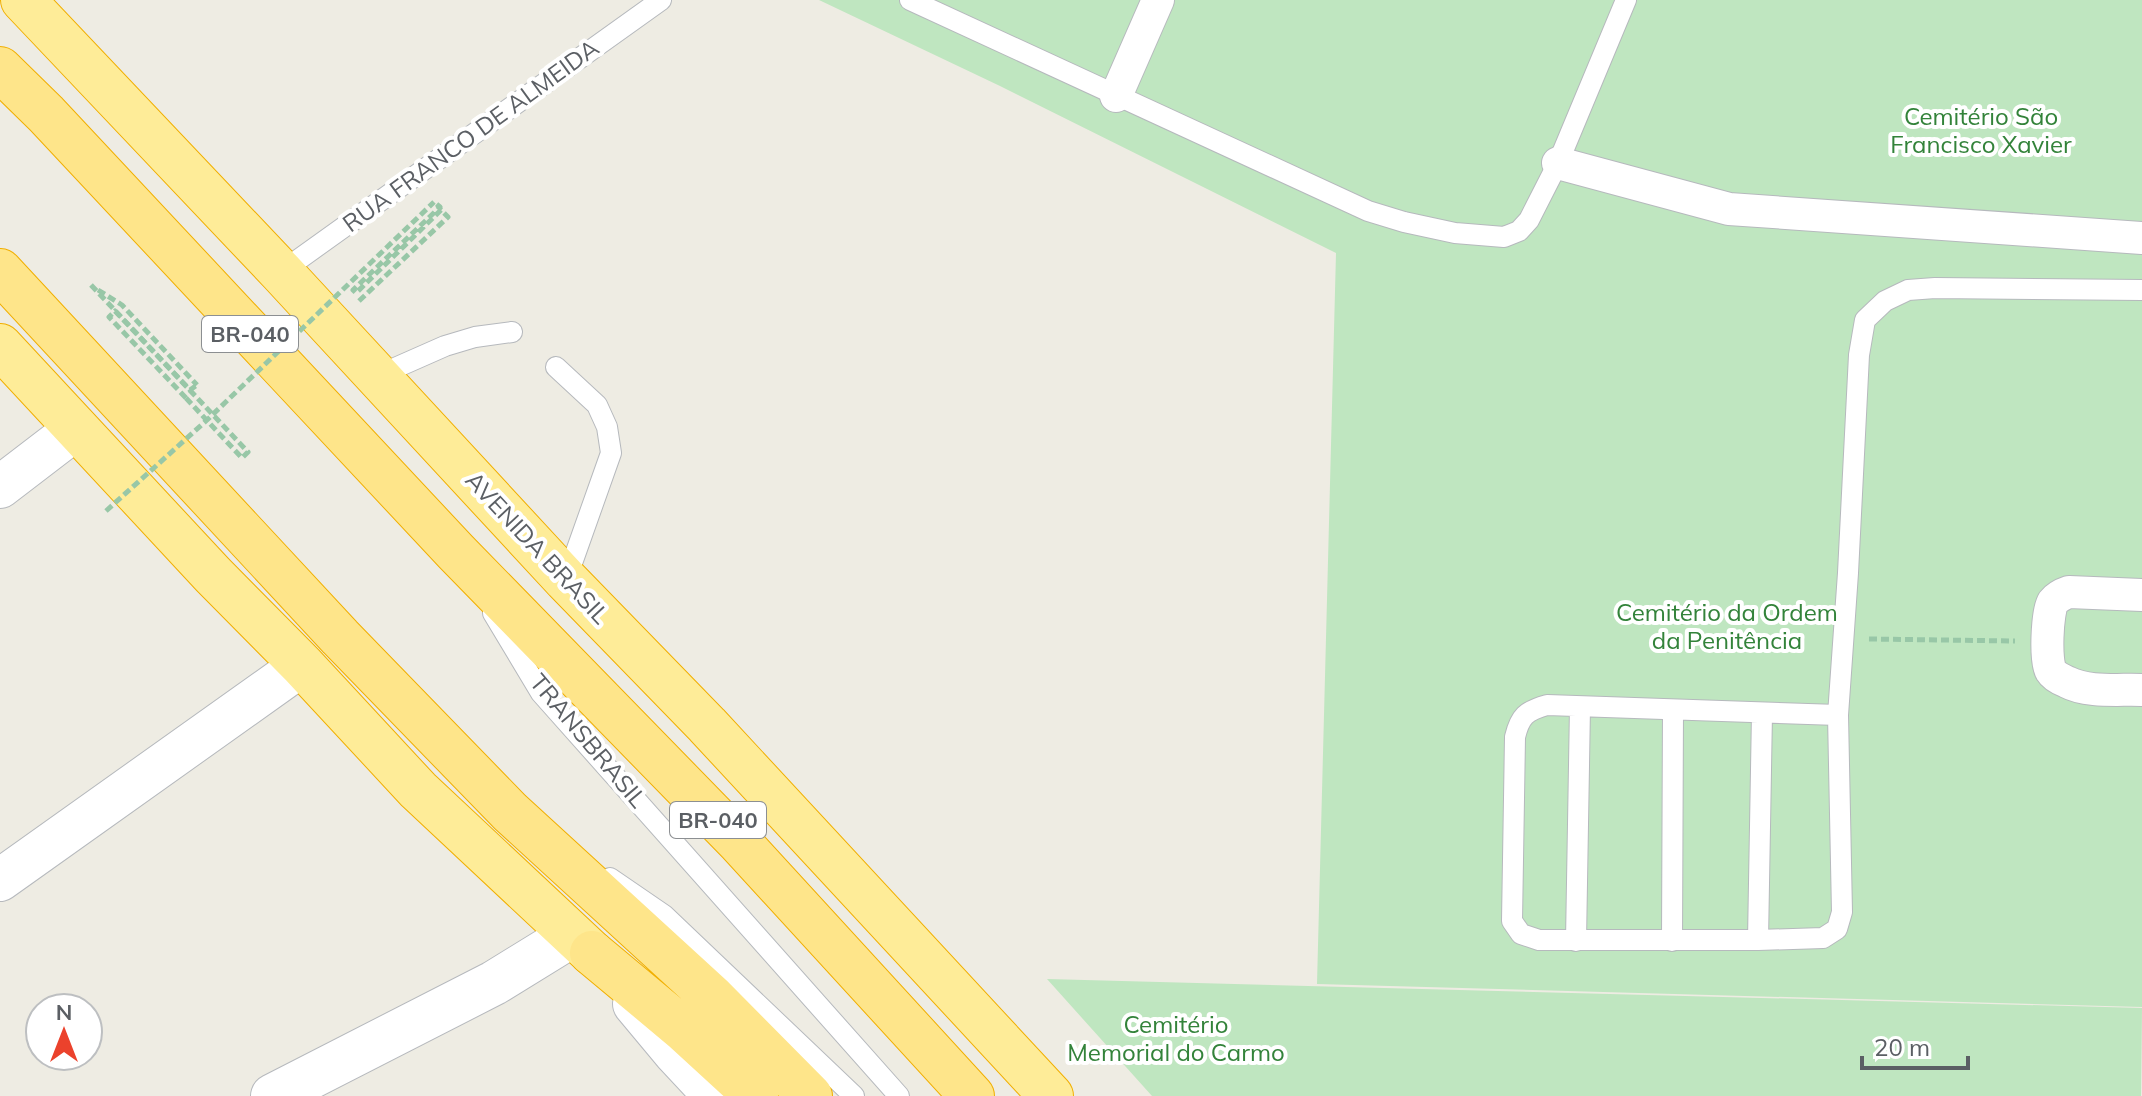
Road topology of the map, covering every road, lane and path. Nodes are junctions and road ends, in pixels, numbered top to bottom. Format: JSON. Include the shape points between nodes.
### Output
{"nodes":[{"id":1,"x":23,"y":0,"type":"edge"},
{"id":2,"x":661,"y":0,"type":"edge"},
{"id":3,"x":910,"y":0,"type":"edge"},
{"id":4,"x":1158,"y":0,"type":"edge"},
{"id":5,"x":1626,"y":0,"type":"edge"},
{"id":6,"x":0,"y":52,"type":"edge"},
{"id":7,"x":0,"y":69,"type":"edge"},
{"id":8,"x":1116,"y":96,"type":"junction"},
{"id":9,"x":46,"y":114,"type":"junction"},
{"id":10,"x":1558,"y":163,"type":"junction"},
{"id":11,"x":2142,"y":238,"type":"edge"},
{"id":12,"x":0,"y":271,"type":"edge"},
{"id":13,"x":281,"y":272,"type":"junction"},
{"id":14,"x":2142,"y":290,"type":"edge"},
{"id":15,"x":332,"y":327,"type":"junction"},
{"id":16,"x":512,"y":332,"type":"dead end"},
{"id":17,"x":0,"y":346,"type":"edge"},
{"id":18,"x":556,"y":367,"type":"dead end"},
{"id":19,"x":377,"y":376,"type":"junction"},
{"id":20,"x":207,"y":420,"type":"junction"},
{"id":21,"x":77,"y":428,"type":"junction"},
{"id":22,"x":0,"y":487,"type":"edge"},
{"id":23,"x":106,"y":511,"type":"dead end"},
{"id":24,"x":456,"y":552,"type":"junction"},
{"id":25,"x":566,"y":580,"type":"junction"},
{"id":26,"x":2142,"y":595,"type":"edge"},
{"id":27,"x":1843,"y":639,"type":"junction"},
{"id":28,"x":2048,"y":641,"type":"junction"},
{"id":29,"x":302,"y":665,"type":"junction"},
{"id":30,"x":2142,"y":690,"type":"edge"},
{"id":31,"x":1580,"y":707,"type":"junction"},
{"id":32,"x":1673,"y":710,"type":"junction"},
{"id":33,"x":1762,"y":713,"type":"junction"},
{"id":34,"x":1838,"y":715,"type":"junction"},
{"id":35,"x":510,"y":812,"type":"junction"},
{"id":36,"x":0,"y":880,"type":"edge"},
{"id":37,"x":1758,"y":940,"type":"junction"},
{"id":38,"x":1576,"y":941,"type":"junction"},
{"id":39,"x":1672,"y":941,"type":"junction"},
{"id":40,"x":582,"y":944,"type":"junction"},
{"id":41,"x":273,"y":1096,"type":"edge"},
{"id":42,"x":716,"y":1096,"type":"edge"},
{"id":43,"x":756,"y":1096,"type":"edge"},
{"id":44,"x":810,"y":1096,"type":"edge"},
{"id":45,"x":854,"y":1096,"type":"edge"},
{"id":46,"x":899,"y":1096,"type":"edge"},
{"id":47,"x":972,"y":1096,"type":"edge"},
{"id":48,"x":1051,"y":1096,"type":"edge"}],
"edges":[{"from":1,"to":13,"type":"highway","name":"AVENIDA BRASIL"},
{"from":2,"to":13,"type":"lane","name":"RUA FRANCO DE ALMEIDA"},
{"from":3,"to":8,"type":"lane"},
{"from":4,"to":8,"type":"street"},
{"from":5,"to":10,"type":"lane"},
{"from":6,"to":9,"type":"highway"},
{"from":7,"to":9,"type":"highway","number":"BR-040"},
{"from":8,"to":10,"type":"lane","via":[[1368,211],[1455,233],[1504,237],[1519,231]]},
{"from":9,"to":24,"type":"highway","number":"BR-040"},
{"from":10,"to":11,"type":"street","via":[[1729,209]]},
{"from":12,"to":35,"type":"highway","via":[[329,626]]},
{"from":13,"to":15,"type":"highway","name":"AVENIDA BRASIL"},
{"from":14,"to":27,"type":"lane","via":[[1908,290],[1885,301],[1865,320]]},
{"from":15,"to":19,"type":"highway","name":"AVENIDA BRASIL"},
{"from":15,"to":20,"type":"path","bridge":true,"via":[[448,217],[441,210],[356,293],[353,290],[440,207],[434,202]]},
{"from":16,"to":19,"type":"lane","via":[[445,346]]},
{"from":17,"to":21,"type":"highway"},
{"from":18,"to":25,"type":"lane","via":[[597,405],[611,453]]},
{"from":19,"to":25,"type":"highway","name":"AVENIDA BRASIL"},
{"from":20,"to":20,"type":"path","bridge":true,"via":[[242,458],[248,452],[91,285],[122,305],[197,385],[190,390],[115,311],[109,317]]},
{"from":20,"to":23,"type":"path","bridge":true},
{"from":21,"to":22,"type":"street"},
{"from":21,"to":29,"type":"highway"},
{"from":24,"to":46,"type":"lane","name":"TRANSBRASIL","via":[[541,693]]},
{"from":24,"to":47,"type":"highway","number":"BR-040","via":[[739,842]]},
{"from":25,"to":48,"type":"highway","name":"AVENIDA BRASIL"},
{"from":26,"to":28,"type":"street","via":[[2062,595],[2050,611]]},
{"from":27,"to":28,"type":"path"},
{"from":27,"to":34,"type":"lane"},
{"from":28,"to":30,"type":"street","via":[[2051,671],[2066,682]]},
{"from":29,"to":36,"type":"street"},
{"from":29,"to":40,"type":"highway","via":[[418,790]]},
{"from":31,"to":32,"type":"lane"},
{"from":31,"to":38,"type":"lane"},
{"from":31,"to":38,"type":"lane","via":[[1547,705],[1531,710],[1519,722],[1514,768],[1512,921],[1521,934],[1539,940]]},
{"from":32,"to":33,"type":"lane"},
{"from":32,"to":39,"type":"lane"},
{"from":33,"to":34,"type":"lane"},
{"from":33,"to":37,"type":"lane"},
{"from":34,"to":37,"type":"lane","via":[[1842,912],[1837,929],[1823,938]]},
{"from":35,"to":44,"type":"highway","via":[[712,997]]},
{"from":35,"to":45,"type":"lane","via":[[664,915]]},
{"from":37,"to":39,"type":"lane"},
{"from":38,"to":39,"type":"lane"},
{"from":40,"to":41,"type":"street"},
{"from":40,"to":42,"type":"street"},
{"from":40,"to":43,"type":"highway"}]}
